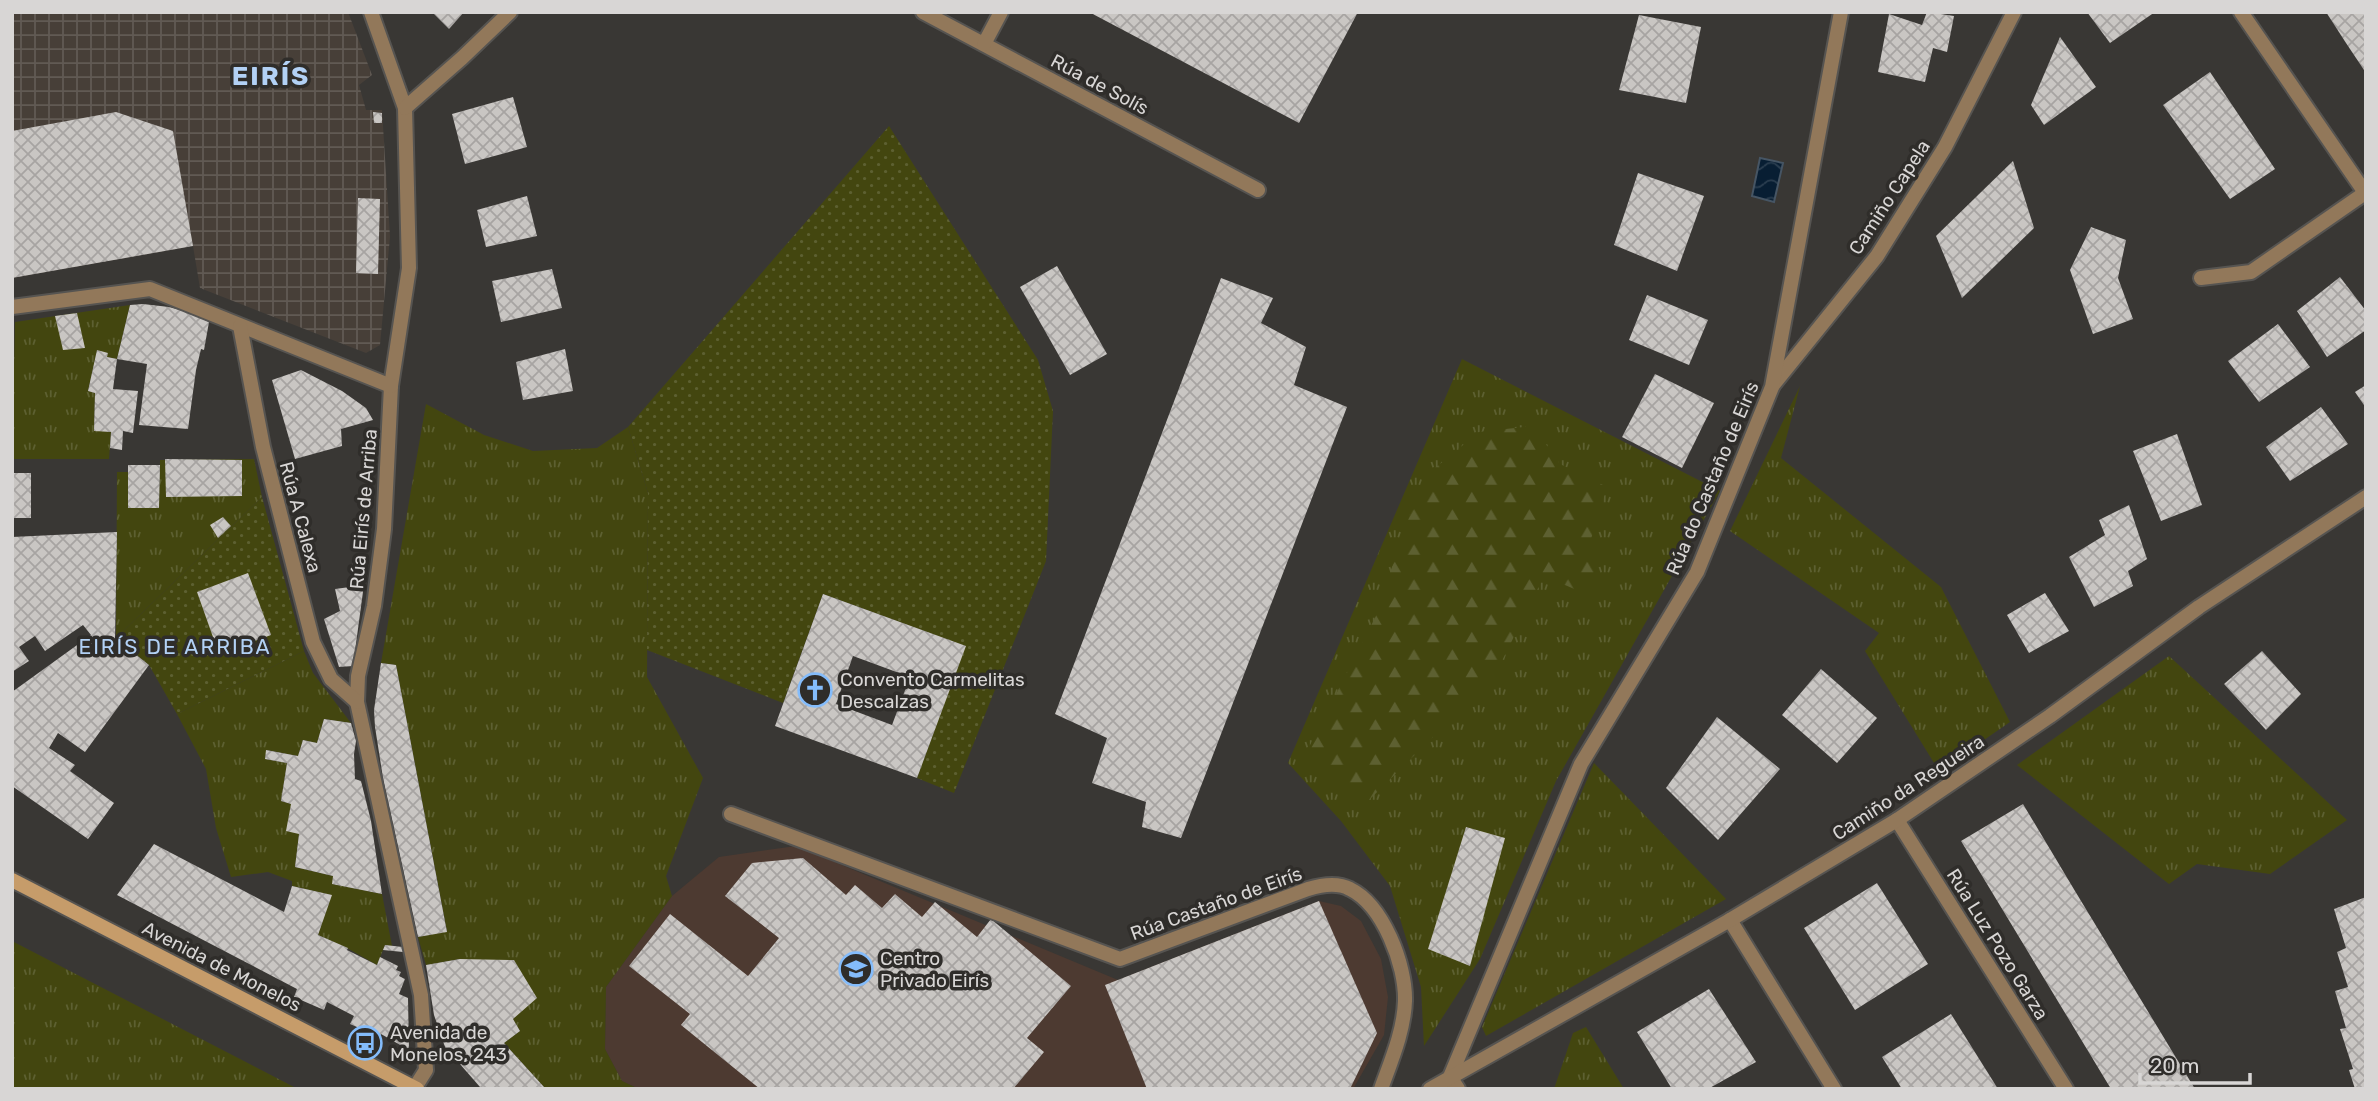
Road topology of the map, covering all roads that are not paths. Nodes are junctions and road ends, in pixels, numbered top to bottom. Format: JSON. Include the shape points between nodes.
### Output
{"nodes":[{"id":1,"x":371,"y":12,"type":"edge"},
{"id":2,"x":510,"y":12,"type":"edge"},
{"id":3,"x":923,"y":12,"type":"edge"},
{"id":4,"x":1001,"y":12,"type":"edge"},
{"id":5,"x":1841,"y":12,"type":"edge"},
{"id":6,"x":2014,"y":12,"type":"edge"},
{"id":7,"x":2241,"y":12,"type":"edge"},
{"id":8,"x":984,"y":44,"type":"junction"},
{"id":9,"x":405,"y":108,"type":"junction"},
{"id":10,"x":1258,"y":190,"type":"dead end"},
{"id":11,"x":2365,"y":193,"type":"edge"},
{"id":12,"x":2201,"y":278,"type":"dead end"},
{"id":13,"x":12,"y":307,"type":"edge"},
{"id":14,"x":240,"y":326,"type":"junction"},
{"id":15,"x":391,"y":386,"type":"junction"},
{"id":16,"x":1772,"y":387,"type":"junction"},
{"id":17,"x":2366,"y":497,"type":"edge"},
{"id":18,"x":357,"y":702,"type":"junction"},
{"id":19,"x":731,"y":814,"type":"dead end"},
{"id":20,"x":1897,"y":820,"type":"junction"},
{"id":21,"x":12,"y":880,"type":"edge"},
{"id":22,"x":1730,"y":920,"type":"junction"},
{"id":23,"x":1454,"y":1083,"type":"edge"},
{"id":24,"x":415,"y":1088,"type":"edge"},
{"id":25,"x":1381,"y":1089,"type":"edge"},
{"id":26,"x":1430,"y":1089,"type":"edge"},
{"id":27,"x":1833,"y":1089,"type":"edge"},
{"id":28,"x":2066,"y":1089,"type":"edge"}],
"edges":[{"from":1,"to":9,"type":"street","name":"Rúa Eirís de Arriba"},
{"from":2,"to":9,"type":"street"},
{"from":3,"to":8,"type":"street","name":"Rúa de Solís"},
{"from":4,"to":8,"type":"street"},
{"from":5,"to":16,"type":"street","name":"Rúa do Castaño de Eirís"},
{"from":6,"to":16,"type":"street","name":"Camiño Capela","via":[[1945,147],[1877,256]]},
{"from":7,"to":11,"type":"street"},
{"from":8,"to":10,"type":"street","name":"Rúa de Solís"},
{"from":9,"to":15,"type":"street","name":"Rúa Eirís de Arriba","via":[[409,268]]},
{"from":11,"to":12,"type":"street","via":[[2251,272]]},
{"from":13,"to":14,"type":"street","via":[[150,289]]},
{"from":14,"to":15,"type":"street"},
{"from":14,"to":18,"type":"street","name":"Rúa A Calexa","via":[[263,447],[313,642],[331,679]]},
{"from":15,"to":18,"type":"street","name":"Rúa Eirís de Arriba","via":[[384,529]]},
{"from":16,"to":23,"type":"street","name":"Rúa do Castaño de Eirís","via":[[1697,572],[1581,764]]},
{"from":17,"to":20,"type":"street","name":"Camiño da Regueira","via":[[2199,607]]},
{"from":18,"to":24,"type":"street","name":"Rúa Eirís de Arriba","via":[[422,995],[426,1070]]},
{"from":19,"to":25,"type":"street","name":"Rúa Castaño de Eirís","via":[[1119,959],[1308,889],[1332,884],[1349,888],[1373,908],[1385,927],[1405,999],[1401,1029]]},
{"from":20,"to":22,"type":"street","name":"Camiño da Regueira"},
{"from":20,"to":28,"type":"street","name":"Rúa Luz Pozo Garza"},
{"from":21,"to":24,"type":"street","name":"Avenida de Monelos"},
{"from":22,"to":23,"type":"street","name":"Camiño da Regueira"},
{"from":22,"to":27,"type":"street"},
{"from":23,"to":26,"type":"street"}]}
